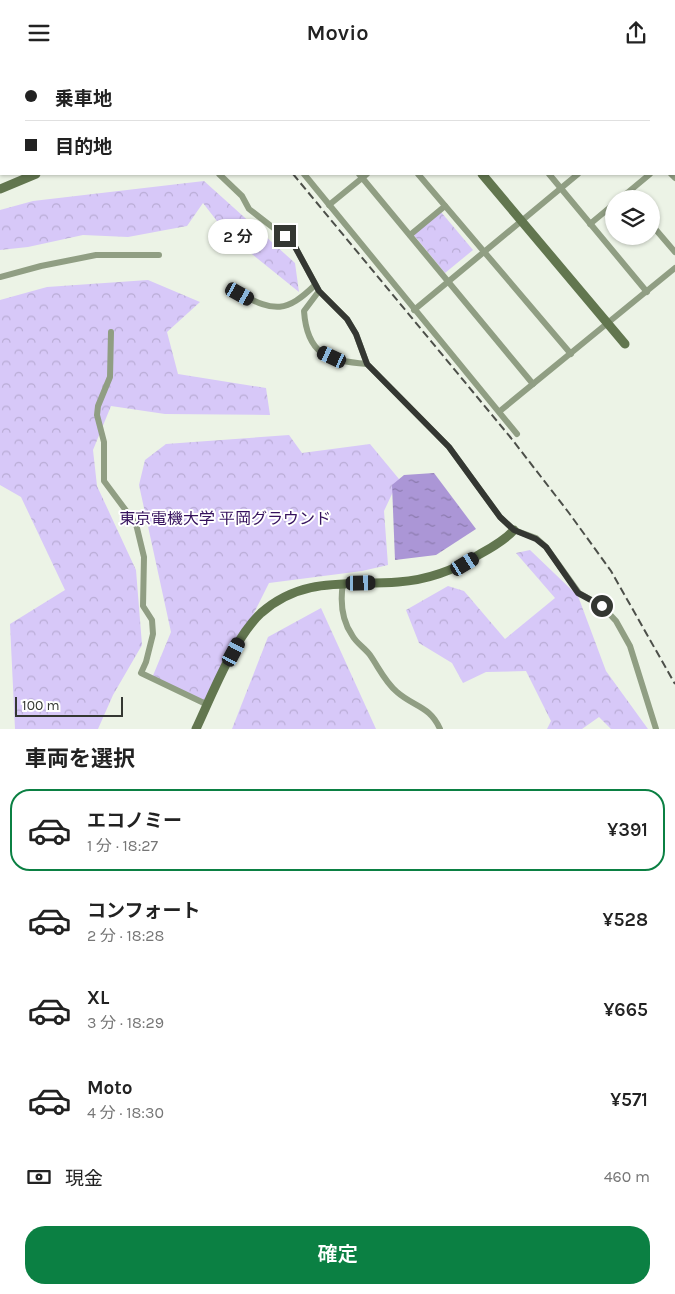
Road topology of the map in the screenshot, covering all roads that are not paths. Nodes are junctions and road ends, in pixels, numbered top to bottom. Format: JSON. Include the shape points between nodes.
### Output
{"nodes":[{"id":1,"x":34,"y":175,"type":"edge"},
{"id":2,"x":220,"y":175,"type":"edge"},
{"id":3,"x":305,"y":175,"type":"edge"},
{"id":4,"x":363,"y":175,"type":"edge"},
{"id":5,"x":419,"y":175,"type":"edge"},
{"id":6,"x":483,"y":175,"type":"edge"},
{"id":7,"x":550,"y":175,"type":"edge"},
{"id":8,"x":577,"y":175,"type":"edge"},
{"id":9,"x":649,"y":175,"type":"edge"},
{"id":10,"x":561,"y":188,"type":"junction"},
{"id":11,"x":0,"y":189,"type":"edge"},
{"id":12,"x":633,"y":190,"type":"edge"},
{"id":13,"x":329,"y":205,"type":"junction"},
{"id":14,"x":445,"y":206,"type":"junction"},
{"id":15,"x":605,"y":212,"type":"edge"},
{"id":16,"x":521,"y":221,"type":"junction"},
{"id":17,"x":590,"y":224,"type":"junction"},
{"id":18,"x":660,"y":234,"type":"edge"},
{"id":19,"x":410,"y":235,"type":"junction"},
{"id":20,"x":483,"y":252,"type":"junction"},
{"id":21,"x":675,"y":252,"type":"edge"},
{"id":22,"x":159,"y":255,"type":"dead end"},
{"id":23,"x":675,"y":268,"type":"edge"},
{"id":24,"x":0,"y":277,"type":"edge"},
{"id":25,"x":448,"y":281,"type":"junction"},
{"id":26,"x":317,"y":288,"type":"junction"},
{"id":27,"x":647,"y":292,"type":"junction"},
{"id":28,"x":240,"y":294,"type":"dead end"},
{"id":29,"x":414,"y":310,"type":"junction"},
{"id":30,"x":607,"y":324,"type":"junction"},
{"id":31,"x":111,"y":332,"type":"dead end"},
{"id":32,"x":625,"y":344,"type":"dead end"},
{"id":33,"x":570,"y":354,"type":"junction"},
{"id":34,"x":367,"y":364,"type":"junction"},
{"id":35,"x":533,"y":384,"type":"junction"},
{"id":36,"x":500,"y":411,"type":"junction"},
{"id":37,"x":517,"y":434,"type":"dead end"},
{"id":38,"x":514,"y":530,"type":"junction"},
{"id":39,"x":343,"y":583,"type":"junction"},
{"id":40,"x":208,"y":705,"type":"junction"},
{"id":41,"x":196,"y":729,"type":"edge"},
{"id":42,"x":440,"y":729,"type":"edge"},
{"id":43,"x":656,"y":729,"type":"edge"}],
"edges":[{"from":1,"to":11,"type":"street"},
{"from":2,"to":26,"type":"street","via":[[242,196],[249,209],[293,243]]},
{"from":3,"to":13,"type":"street"},
{"from":4,"to":13,"type":"street"},
{"from":4,"to":19,"type":"street"},
{"from":5,"to":14,"type":"street"},
{"from":6,"to":16,"type":"street"},
{"from":7,"to":10,"type":"street"},
{"from":8,"to":10,"type":"street"},
{"from":9,"to":12,"type":"street"},
{"from":10,"to":16,"type":"street"},
{"from":10,"to":17,"type":"street"},
{"from":13,"to":29,"type":"street"},
{"from":14,"to":19,"type":"street"},
{"from":14,"to":20,"type":"street"},
{"from":15,"to":17,"type":"street"},
{"from":16,"to":20,"type":"street"},
{"from":16,"to":30,"type":"street"},
{"from":17,"to":27,"type":"street"},
{"from":18,"to":21,"type":"street"},
{"from":19,"to":25,"type":"street"},
{"from":20,"to":25,"type":"street"},
{"from":20,"to":33,"type":"street"},
{"from":22,"to":24,"type":"street","via":[[96,255]]},
{"from":23,"to":27,"type":"street"},
{"from":25,"to":29,"type":"street"},
{"from":25,"to":35,"type":"street"},
{"from":26,"to":28,"type":"street","via":[[282,307],[261,305]]},
{"from":26,"to":34,"type":"street","via":[[347,319]]},
{"from":26,"to":34,"type":"street","via":[[304,311],[311,343],[332,357]]},
{"from":27,"to":30,"type":"street"},
{"from":29,"to":36,"type":"street"},
{"from":30,"to":32,"type":"street"},
{"from":30,"to":33,"type":"street"},
{"from":31,"to":40,"type":"street","via":[[110,377],[97,415],[104,442],[104,481],[136,524],[144,557],[143,605],[152,620],[153,634],[141,673]]},
{"from":33,"to":35,"type":"street"},
{"from":34,"to":38,"type":"street","via":[[449,447],[500,517]]},
{"from":35,"to":36,"type":"street"},
{"from":36,"to":37,"type":"street"},
{"from":38,"to":39,"type":"street","via":[[472,559],[441,573],[398,583]]},
{"from":38,"to":43,"type":"street","via":[[546,547],[578,593],[602,606],[620,627],[630,646]]},
{"from":39,"to":40,"type":"street","via":[[296,591],[261,613],[242,637]]},
{"from":39,"to":42,"type":"street","via":[[340,597],[342,615],[352,636],[369,653],[388,684],[432,714]]},
{"from":40,"to":41,"type":"street"}]}
